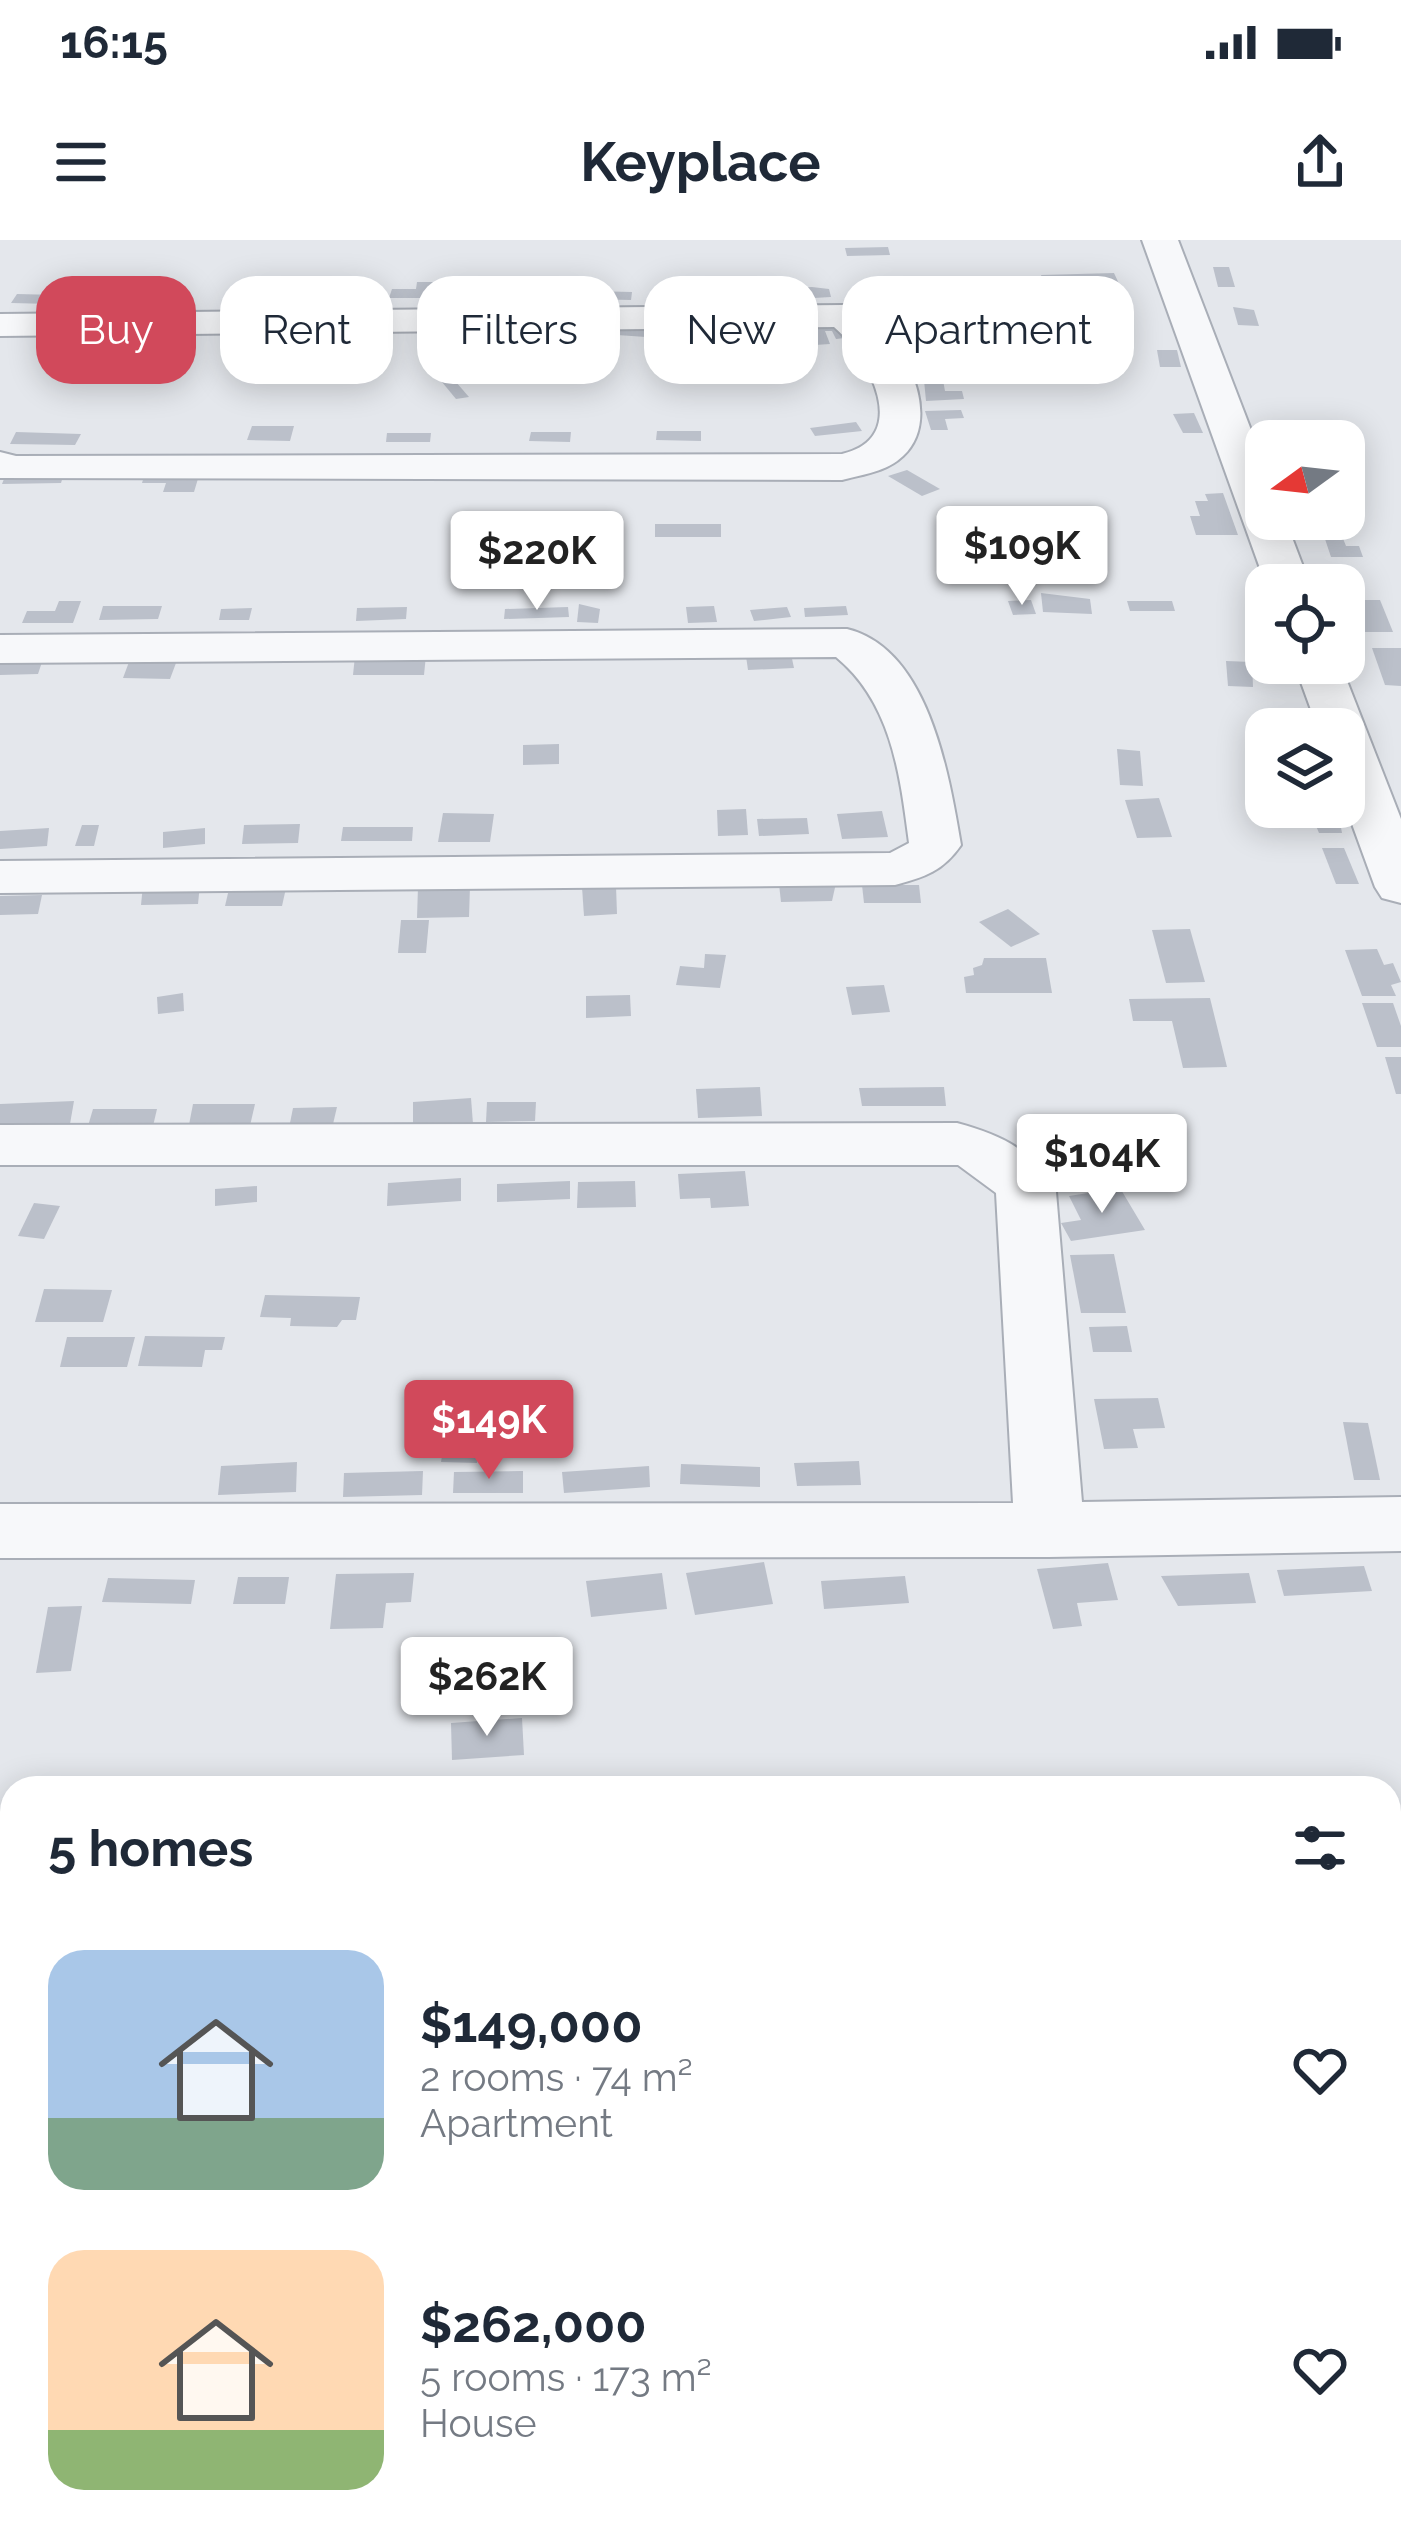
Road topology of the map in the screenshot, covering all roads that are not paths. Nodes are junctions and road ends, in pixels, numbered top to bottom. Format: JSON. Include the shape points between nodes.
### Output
{"nodes":[{"id":1,"x":1160,"y":240,"type":"edge"},
{"id":2,"x":1,"y":327,"type":"edge"},
{"id":3,"x":0,"y":464,"type":"edge"},
{"id":4,"x":1280,"y":564,"type":"edge"},
{"id":5,"x":0,"y":649,"type":"edge"},
{"id":6,"x":1365,"y":791,"type":"edge"},
{"id":7,"x":0,"y":878,"type":"edge"},
{"id":8,"x":1401,"y":887,"type":"edge"},
{"id":9,"x":0,"y":1144,"type":"edge"},
{"id":10,"x":1401,"y":1524,"type":"edge"},
{"id":11,"x":0,"y":1531,"type":"edge"},
{"id":12,"x":1049,"y":1531,"type":"junction"}],
"edges":[{"from":1,"to":4,"type":"street"},
{"from":2,"to":3,"type":"street","via":[[843,316],[896,378],[903,411],[896,438],[878,455],[842,467]]},
{"from":5,"to":7,"type":"street","via":[[847,643],[895,689],[923,769],[935,845],[922,860],[895,869]]},
{"from":6,"to":8,"type":"street"},
{"from":9,"to":12,"type":"street","via":[[985,1150],[1016,1172],[1026,1192]]},
{"from":10,"to":12,"type":"street"},
{"from":11,"to":12,"type":"street"}]}
